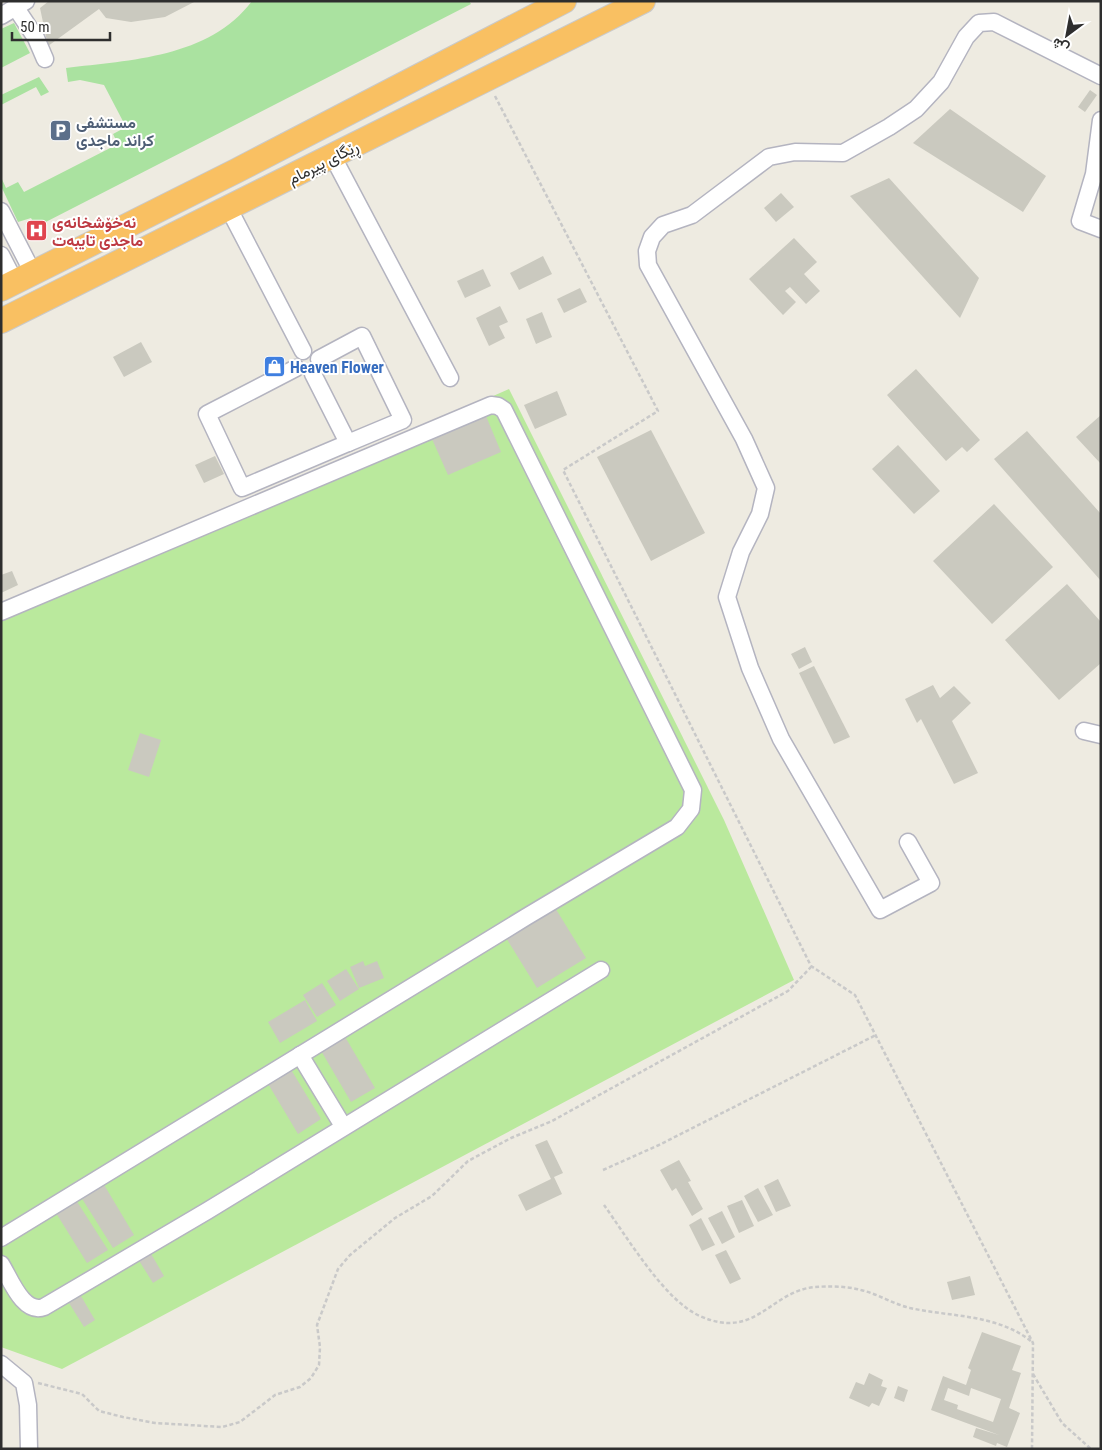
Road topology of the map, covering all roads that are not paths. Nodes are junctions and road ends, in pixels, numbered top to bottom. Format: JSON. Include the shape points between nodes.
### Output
{"nodes":[{"id":1,"x":564,"y":1,"type":"edge"},
{"id":2,"x":644,"y":1,"type":"edge"},
{"id":3,"x":21,"y":4,"type":"edge"},
{"id":4,"x":1,"y":16,"type":"edge"},
{"id":5,"x":45,"y":58,"type":"dead end"},
{"id":6,"x":1101,"y":76,"type":"edge"},
{"id":7,"x":1101,"y":120,"type":"edge"},
{"id":8,"x":333,"y":157,"type":"junction"},
{"id":9,"x":229,"y":209,"type":"junction"},
{"id":10,"x":1,"y":210,"type":"edge"},
{"id":11,"x":1101,"y":229,"type":"edge"},
{"id":12,"x":1,"y":255,"type":"edge"},
{"id":13,"x":17,"y":281,"type":"edge"},
{"id":14,"x":1,"y":321,"type":"edge"},
{"id":15,"x":303,"y":351,"type":"junction"},
{"id":16,"x":319,"y":358,"type":"junction"},
{"id":17,"x":296,"y":368,"type":"junction"},
{"id":18,"x":313,"y":374,"type":"junction"},
{"id":19,"x":450,"y":378,"type":"dead end"},
{"id":20,"x":348,"y":443,"type":"junction"},
{"id":21,"x":1,"y":612,"type":"edge"},
{"id":22,"x":1084,"y":731,"type":"dead end"},
{"id":23,"x":1101,"y":734,"type":"edge"},
{"id":24,"x":908,"y":842,"type":"dead end"},
{"id":25,"x":601,"y":970,"type":"dead end"},
{"id":26,"x":300,"y":1055,"type":"junction"},
{"id":27,"x":343,"y":1126,"type":"junction"},
{"id":28,"x":1,"y":1238,"type":"edge"},
{"id":29,"x":1,"y":1264,"type":"edge"},
{"id":30,"x":1,"y":1364,"type":"edge"},
{"id":31,"x":29,"y":1449,"type":"edge"}],
"edges":[{"from":1,"to":13,"type":"highway","name":"ڕێگای پیرمام"},
{"from":2,"to":8,"type":"highway","name":"ڕێگای پیرمام"},
{"from":3,"to":4,"type":"street"},
{"from":3,"to":5,"type":"street"},
{"from":6,"to":24,"type":"street","via":[[994,22],[979,23],[966,37],[941,82],[916,109],[843,153],[795,152],[769,157],[692,214],[663,225],[652,237],[647,250],[648,266],[744,439],[766,488],[760,514],[741,552],[726,597],[750,668],[781,739],[880,910],[931,883]]},
{"from":7,"to":11,"type":"street","via":[[1094,174],[1080,221]]},
{"from":8,"to":9,"type":"highway","name":"ڕێگای پیرمام"},
{"from":8,"to":19,"type":"street"},
{"from":9,"to":14,"type":"highway","name":"ڕێگای پیرمام"},
{"from":9,"to":15,"type":"street"},
{"from":10,"to":13,"type":"street"},
{"from":12,"to":13,"type":"street"},
{"from":15,"to":16,"type":"street","via":[[314,352]]},
{"from":15,"to":17,"type":"street","via":[[296,358]]},
{"from":16,"to":18,"type":"street","via":[[318,369]]},
{"from":16,"to":20,"type":"street","via":[[362,336],[403,420]]},
{"from":17,"to":18,"type":"street","via":[[301,374]]},
{"from":17,"to":20,"type":"street","via":[[207,414],[242,488]]},
{"from":18,"to":20,"type":"street"},
{"from":21,"to":26,"type":"street","via":[[491,405],[504,410],[693,790],[691,809],[677,827]]},
{"from":22,"to":23,"type":"street"},
{"from":25,"to":27,"type":"street"},
{"from":26,"to":27,"type":"street"},
{"from":26,"to":28,"type":"street"},
{"from":27,"to":29,"type":"street","via":[[207,1211],[41,1308],[27,1305]]},
{"from":30,"to":31,"type":"street","via":[[24,1383]]}]}
